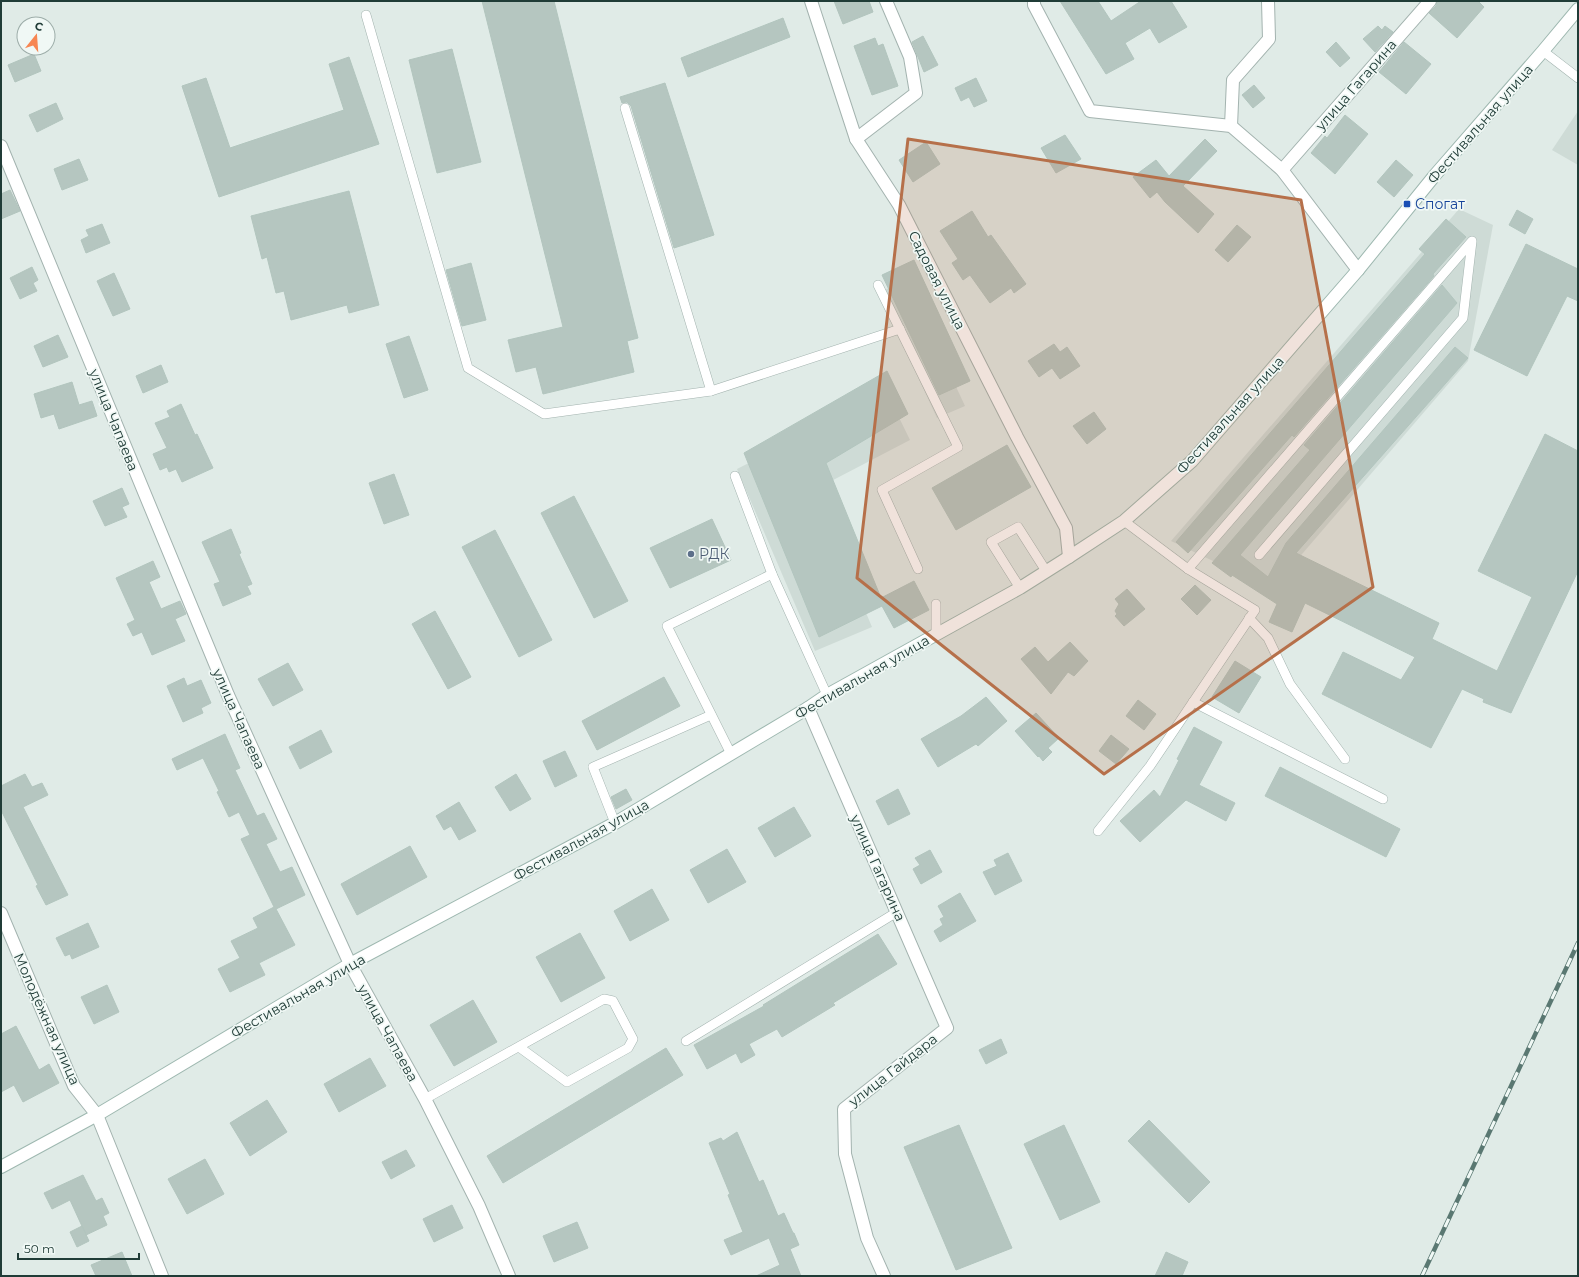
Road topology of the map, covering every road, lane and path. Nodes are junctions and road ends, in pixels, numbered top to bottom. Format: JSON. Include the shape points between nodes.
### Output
{"nodes":[{"id":1,"x":811,"y":1,"type":"edge"},
{"id":2,"x":886,"y":1,"type":"edge"},
{"id":3,"x":1034,"y":1,"type":"edge"},
{"id":4,"x":1268,"y":1,"type":"edge"},
{"id":5,"x":1430,"y":1,"type":"edge"},
{"id":6,"x":1578,"y":9,"type":"edge"},
{"id":7,"x":366,"y":15,"type":"dead end"},
{"id":8,"x":1543,"y":51,"type":"junction"},
{"id":9,"x":1578,"y":78,"type":"edge"},
{"id":10,"x":625,"y":108,"type":"dead end"},
{"id":11,"x":1231,"y":126,"type":"junction"},
{"id":12,"x":856,"y":139,"type":"junction"},
{"id":13,"x":1,"y":146,"type":"edge"},
{"id":14,"x":1282,"y":170,"type":"junction"},
{"id":15,"x":1358,"y":270,"type":"junction"},
{"id":16,"x":878,"y":285,"type":"dead end"},
{"id":17,"x":900,"y":329,"type":"junction"},
{"id":18,"x":710,"y":391,"type":"junction"},
{"id":19,"x":735,"y":476,"type":"dead end"},
{"id":20,"x":1124,"y":521,"type":"junction"},
{"id":21,"x":1259,"y":555,"type":"dead end"},
{"id":22,"x":1070,"y":557,"type":"junction"},
{"id":23,"x":918,"y":569,"type":"dead end"},
{"id":24,"x":1188,"y":569,"type":"junction"},
{"id":25,"x":1046,"y":571,"type":"junction"},
{"id":26,"x":772,"y":574,"type":"junction"},
{"id":27,"x":1020,"y":588,"type":"junction"},
{"id":28,"x":936,"y":604,"type":"dead end"},
{"id":29,"x":1249,"y":618,"type":"junction"},
{"id":30,"x":936,"y":634,"type":"junction"},
{"id":31,"x":827,"y":695,"type":"junction"},
{"id":32,"x":1193,"y":702,"type":"junction"},
{"id":33,"x":808,"y":708,"type":"junction"},
{"id":34,"x":711,"y":715,"type":"junction"},
{"id":35,"x":731,"y":754,"type":"junction"},
{"id":36,"x":1344,"y":759,"type":"dead end"},
{"id":37,"x":1383,"y":799,"type":"dead end"},
{"id":38,"x":615,"y":823,"type":"junction"},
{"id":39,"x":1098,"y":831,"type":"dead end"},
{"id":40,"x":897,"y":912,"type":"junction"},
{"id":41,"x":1,"y":913,"type":"edge"},
{"id":42,"x":350,"y":964,"type":"junction"},
{"id":43,"x":947,"y":1028,"type":"joint"},
{"id":44,"x":686,"y":1041,"type":"dead end"},
{"id":45,"x":519,"y":1047,"type":"junction"},
{"id":46,"x":425,"y":1099,"type":"junction"},
{"id":47,"x":97,"y":1115,"type":"junction"},
{"id":48,"x":1,"y":1167,"type":"edge"},
{"id":49,"x":162,"y":1276,"type":"edge"},
{"id":50,"x":509,"y":1276,"type":"edge"},
{"id":51,"x":884,"y":1276,"type":"edge"}],
"edges":[{"from":1,"to":12,"type":"street","name":"Садовая улица"},
{"from":2,"to":12,"type":"street","via":[[910,57],[916,93]]},
{"from":3,"to":11,"type":"street","via":[[1090,111]]},
{"from":4,"to":11,"type":"street","via":[[1269,40],[1233,80]]},
{"from":5,"to":14,"type":"street","name":"улица Гагарина"},
{"from":6,"to":8,"type":"street","name":"Фестивальная улица"},
{"from":7,"to":18,"type":"lane","via":[[468,368],[544,414]]},
{"from":8,"to":9,"type":"lane"},
{"from":8,"to":15,"type":"street","name":"Фестивальная улица","via":[[1435,175]]},
{"from":10,"to":18,"type":"lane"},
{"from":11,"to":14,"type":"street"},
{"from":12,"to":22,"type":"street","name":"Садовая улица","via":[[899,205],[1066,528]]},
{"from":13,"to":42,"type":"street","name":"улица Чапаева","via":[[228,695]]},
{"from":14,"to":15,"type":"street"},
{"from":15,"to":20,"type":"street","name":"Фестивальная улица","via":[[1192,461]]},
{"from":16,"to":17,"type":"lane"},
{"from":17,"to":18,"type":"lane"},
{"from":17,"to":23,"type":"lane","via":[[958,447],[882,490]]},
{"from":19,"to":26,"type":"lane"},
{"from":20,"to":22,"type":"street","name":"Фестивальная улица"},
{"from":20,"to":24,"type":"lane"},
{"from":21,"to":24,"type":"lane","via":[[1463,318],[1472,241]]},
{"from":22,"to":25,"type":"street","name":"Фестивальная улица"},
{"from":24,"to":29,"type":"lane","via":[[1255,610]]},
{"from":25,"to":27,"type":"street","name":"Фестивальная улица"},
{"from":25,"to":27,"type":"lane","via":[[1018,526],[991,542]]},
{"from":26,"to":31,"type":"lane"},
{"from":26,"to":34,"type":"lane","via":[[667,626]]},
{"from":27,"to":30,"type":"street","name":"Фестивальная улица"},
{"from":28,"to":30,"type":"lane"},
{"from":29,"to":32,"type":"lane"},
{"from":29,"to":36,"type":"lane","via":[[1268,638],[1290,684]]},
{"from":30,"to":31,"type":"street","name":"Фестивальная улица"},
{"from":31,"to":33,"type":"street","name":"Фестивальная улица"},
{"from":32,"to":37,"type":"lane"},
{"from":32,"to":39,"type":"lane","via":[[1150,766]]},
{"from":33,"to":35,"type":"street","name":"Фестивальная улица"},
{"from":33,"to":40,"type":"street","name":"улица Гагарина"},
{"from":34,"to":35,"type":"lane"},
{"from":34,"to":38,"type":"lane","via":[[593,767]]},
{"from":35,"to":38,"type":"street","name":"Фестивальная улица"},
{"from":38,"to":42,"type":"street","name":"Фестивальная улица"},
{"from":40,"to":43,"type":"street","name":"улица Гагарина"},
{"from":40,"to":44,"type":"lane"},
{"from":41,"to":47,"type":"street","name":"Молодёжная улица","via":[[74,1086]]},
{"from":42,"to":46,"type":"street","name":"улица Чапаева"},
{"from":42,"to":47,"type":"street","name":"Фестивальная улица"},
{"from":43,"to":51,"type":"street","name":"улица Гайдара","via":[[844,1109],[845,1154],[867,1238]]},
{"from":45,"to":45,"type":"lane","via":[[604,999],[613,1001],[633,1039],[628,1048],[567,1082]]},
{"from":45,"to":46,"type":"lane"},
{"from":46,"to":50,"type":"street","name":"улица Чапаева","via":[[479,1206]]},
{"from":47,"to":48,"type":"street","name":"Фестивальная улица"},
{"from":47,"to":49,"type":"street","name":"Молодёжная улица"}]}
